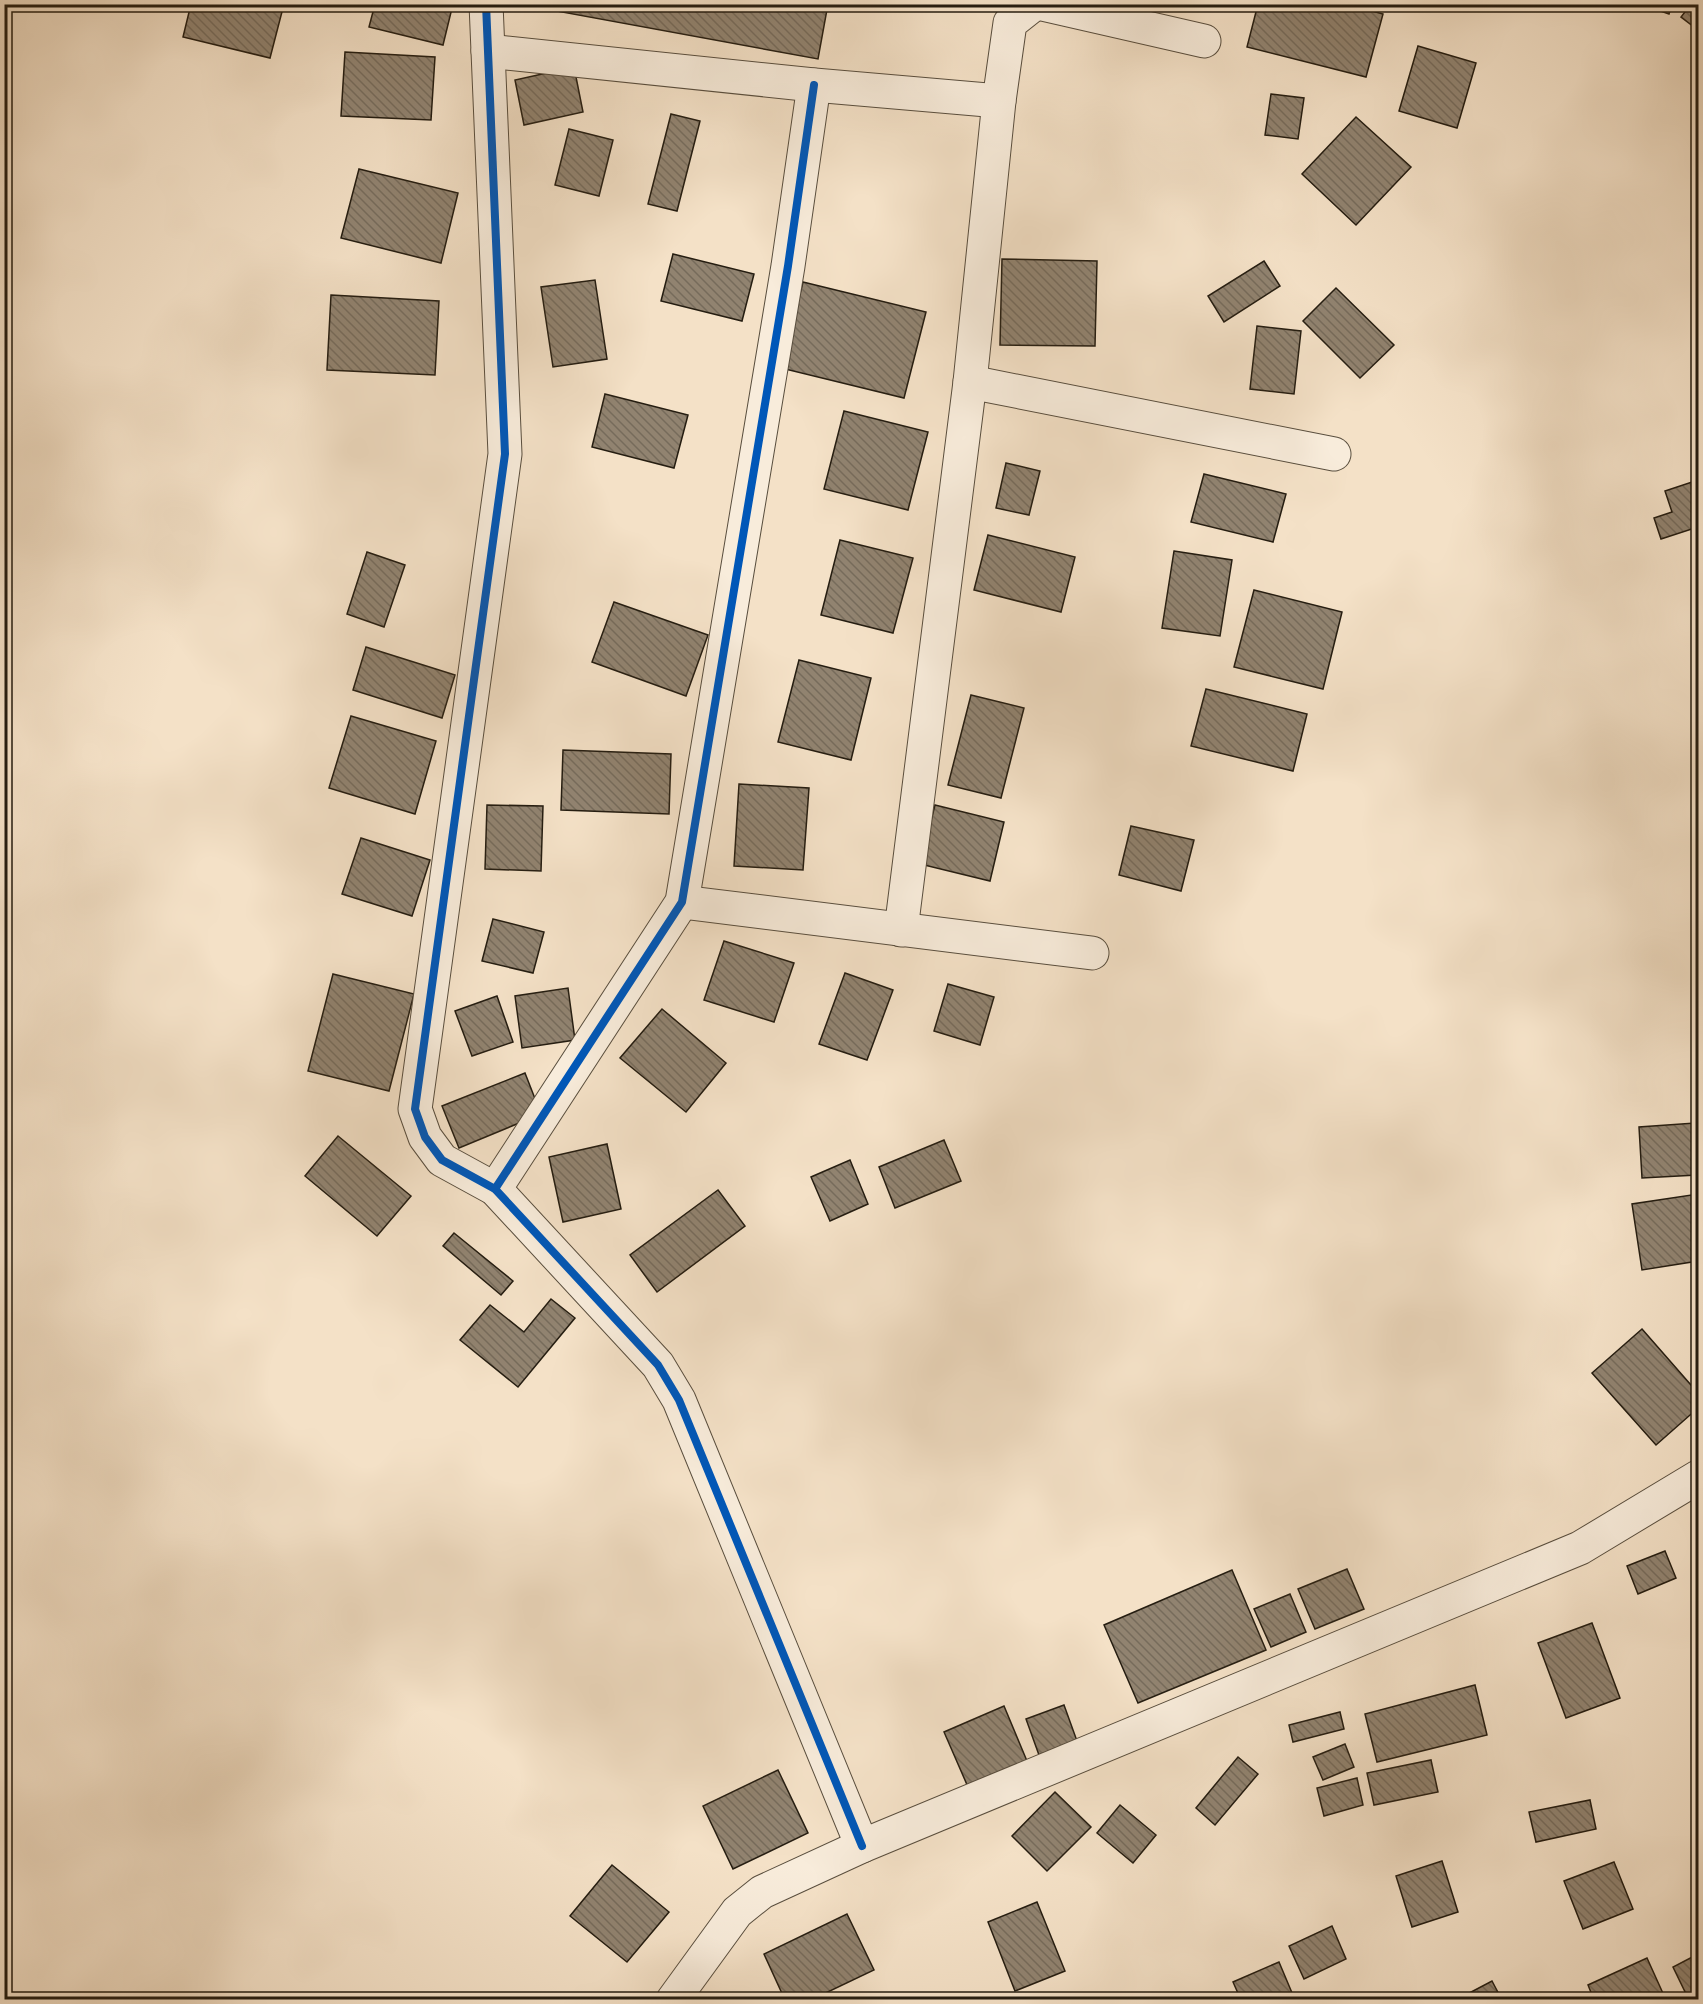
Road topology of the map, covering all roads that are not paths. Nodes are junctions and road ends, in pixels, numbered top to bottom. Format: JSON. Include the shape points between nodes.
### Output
{"nodes":[{"id":1,"x":486,"y":4,"type":"edge"},
{"id":2,"x":1035,"y":4,"type":"edge"},
{"id":3,"x":1042,"y":4,"type":"edge"},
{"id":4,"x":1204,"y":41,"type":"dead end"},
{"id":5,"x":488,"y":51,"type":"junction"},
{"id":6,"x":814,"y":85,"type":"junction"},
{"id":7,"x":999,"y":101,"type":"junction"},
{"id":8,"x":970,"y":382,"type":"junction"},
{"id":9,"x":1334,"y":454,"type":"dead end"},
{"id":10,"x":682,"y":902,"type":"junction"},
{"id":11,"x":901,"y":930,"type":"junction"},
{"id":12,"x":1092,"y":953,"type":"dead end"},
{"id":13,"x":495,"y":1189,"type":"junction"},
{"id":14,"x":1698,"y":1477,"type":"edge"},
{"id":15,"x":862,"y":1846,"type":"junction"},
{"id":16,"x":673,"y":2000,"type":"edge"}],
"edges":[{"from":1,"to":5,"type":"street"},
{"from":2,"to":7,"type":"street","via":[[1010,23]]},
{"from":3,"to":4,"type":"street"},
{"from":5,"to":6,"type":"street"},
{"from":5,"to":13,"type":"street","via":[[505,454],[415,1109],[425,1137],[442,1160]]},
{"from":6,"to":7,"type":"street"},
{"from":6,"to":10,"type":"street","via":[[788,266]]},
{"from":7,"to":8,"type":"street"},
{"from":8,"to":9,"type":"street"},
{"from":8,"to":11,"type":"street"},
{"from":10,"to":11,"type":"street"},
{"from":10,"to":13,"type":"street"},
{"from":11,"to":12,"type":"street"},
{"from":13,"to":15,"type":"street","via":[[658,1365],[680,1400]]},
{"from":14,"to":15,"type":"street","via":[[1580,1548]]},
{"from":15,"to":16,"type":"street","via":[[762,1892],[737,1912]]}]}
